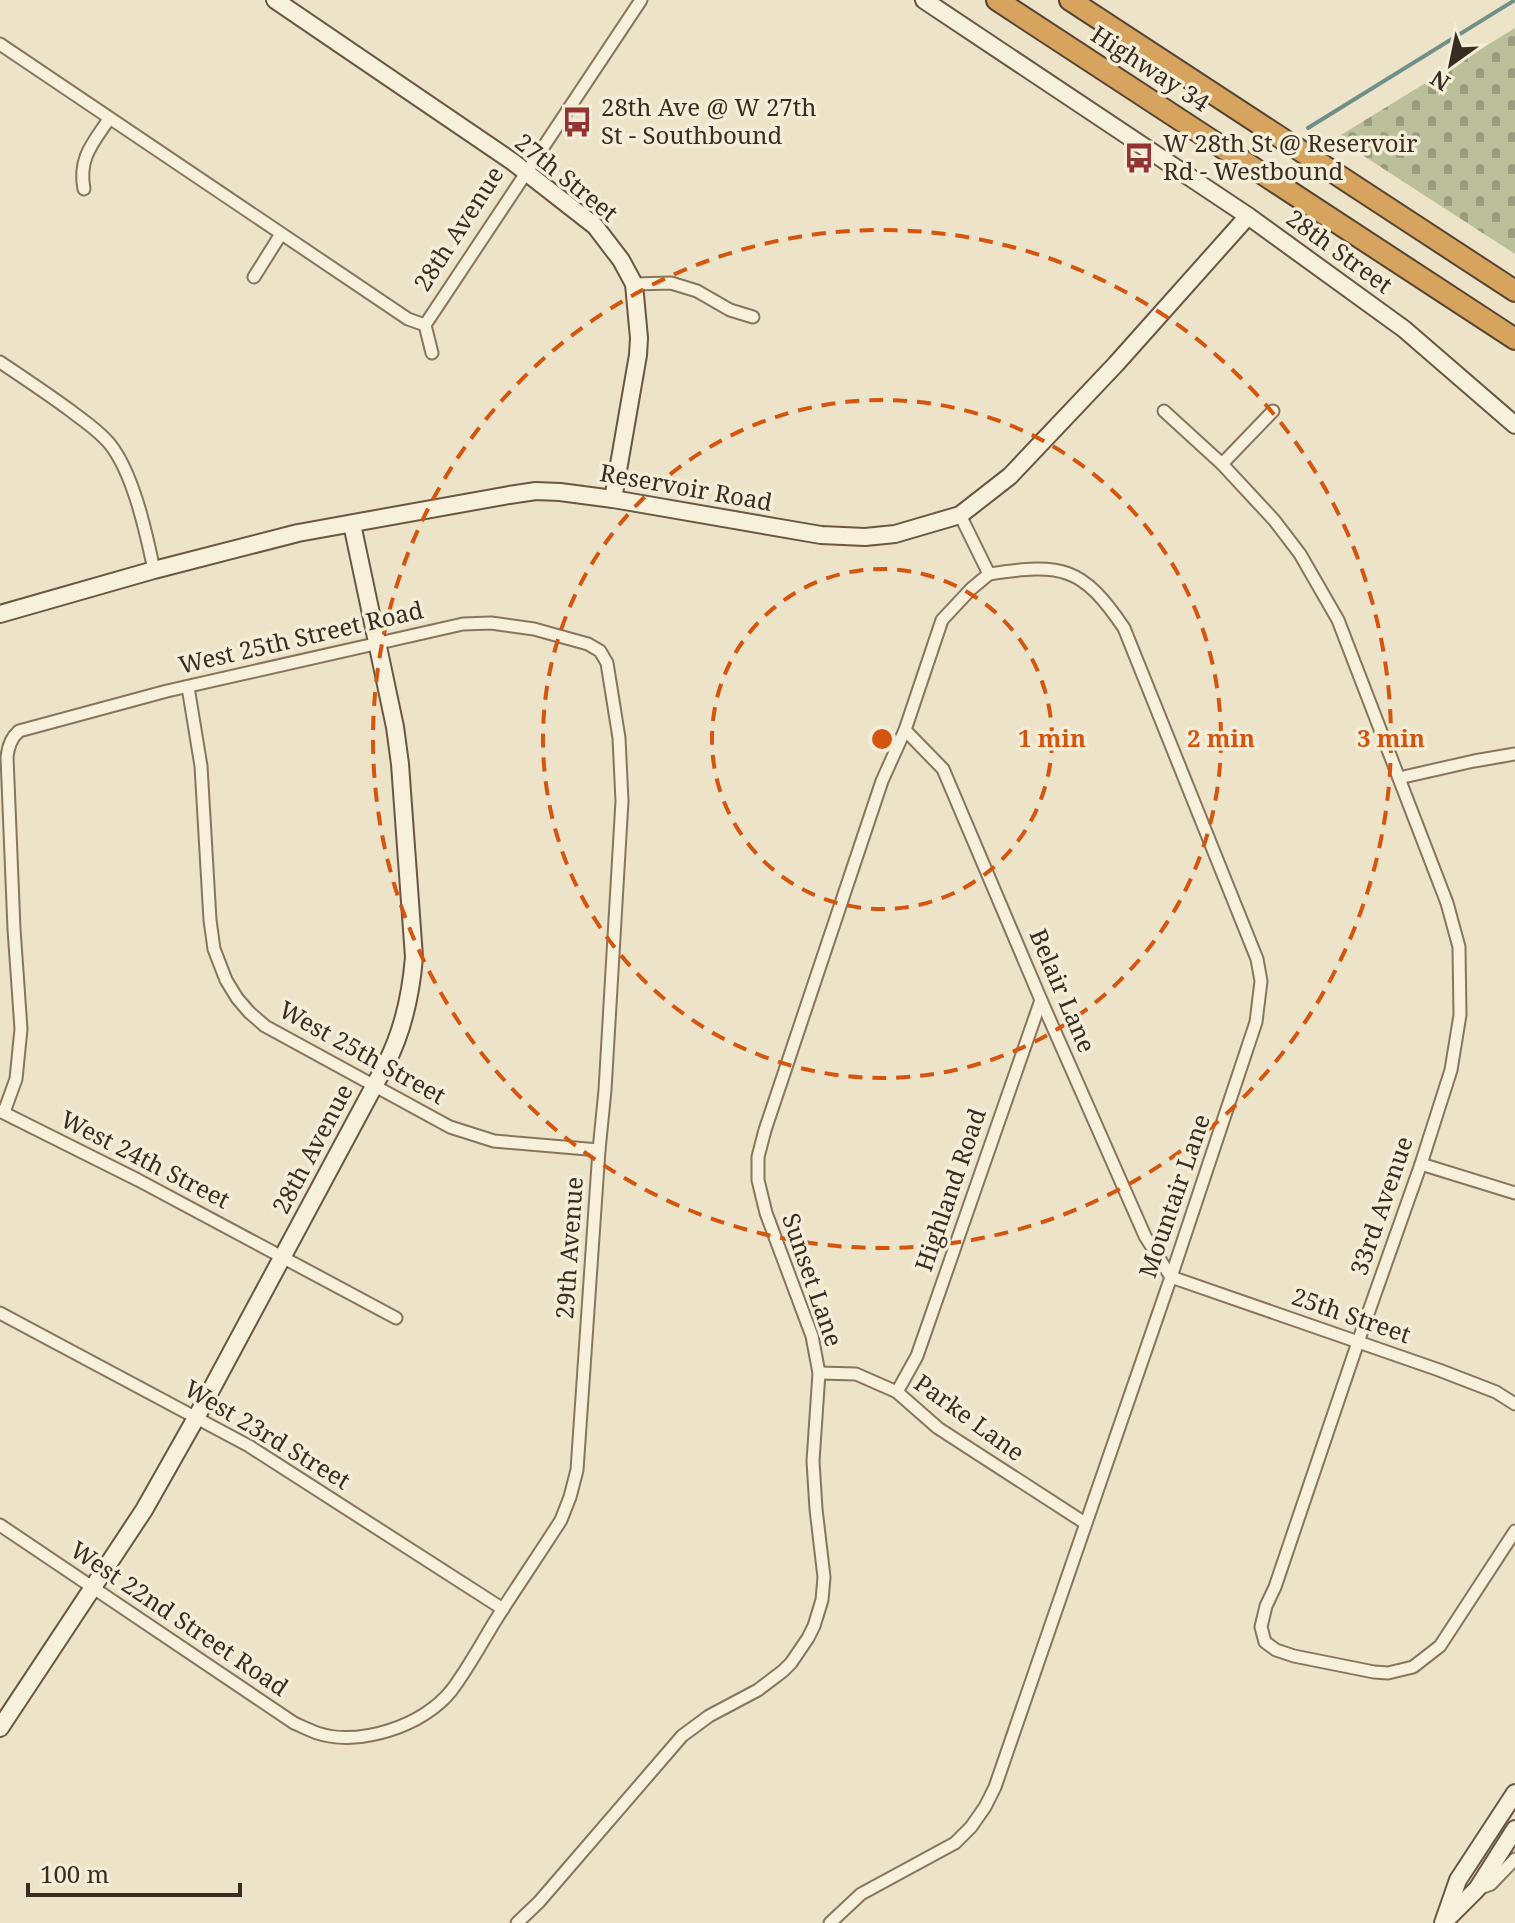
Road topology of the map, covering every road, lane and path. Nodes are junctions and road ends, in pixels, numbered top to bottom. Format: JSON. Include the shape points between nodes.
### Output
{"nodes":[{"id":1,"x":275,"y":0,"type":"edge"},
{"id":2,"x":641,"y":0,"type":"edge"},
{"id":3,"x":924,"y":0,"type":"edge"},
{"id":4,"x":997,"y":0,"type":"edge"},
{"id":5,"x":1070,"y":0,"type":"edge"},
{"id":6,"x":0,"y":44,"type":"edge"},
{"id":7,"x":109,"y":119,"type":"junction"},
{"id":8,"x":526,"y":171,"type":"junction"},
{"id":9,"x":84,"y":189,"type":"dead end"},
{"id":10,"x":1248,"y":216,"type":"junction"},
{"id":11,"x":281,"y":234,"type":"junction"},
{"id":12,"x":254,"y":277,"type":"dead end"},
{"id":13,"x":634,"y":284,"type":"junction"},
{"id":14,"x":1515,"y":291,"type":"edge"},
{"id":15,"x":753,"y":317,"type":"dead end"},
{"id":16,"x":425,"y":325,"type":"junction"},
{"id":17,"x":1515,"y":339,"type":"edge"},
{"id":18,"x":432,"y":353,"type":"dead end"},
{"id":19,"x":0,"y":362,"type":"edge"},
{"id":20,"x":1164,"y":411,"type":"dead end"},
{"id":21,"x":1273,"y":411,"type":"dead end"},
{"id":22,"x":1515,"y":425,"type":"edge"},
{"id":23,"x":1222,"y":464,"type":"junction"},
{"id":24,"x":613,"y":499,"type":"junction"},
{"id":25,"x":960,"y":515,"type":"junction"},
{"id":26,"x":352,"y":524,"type":"junction"},
{"id":27,"x":154,"y":570,"type":"junction"},
{"id":28,"x":989,"y":574,"type":"junction"},
{"id":29,"x":0,"y":614,"type":"edge"},
{"id":30,"x":376,"y":645,"type":"junction"},
{"id":31,"x":600,"y":651,"type":"joint"},
{"id":32,"x":188,"y":687,"type":"junction"},
{"id":33,"x":905,"y":730,"type":"junction"},
{"id":34,"x":1515,"y":754,"type":"edge"},
{"id":35,"x":1399,"y":778,"type":"junction"},
{"id":36,"x":1041,"y":1000,"type":"junction"},
{"id":37,"x":374,"y":1087,"type":"junction"},
{"id":38,"x":2,"y":1112,"type":"edge"},
{"id":39,"x":599,"y":1150,"type":"junction"},
{"id":40,"x":1421,"y":1164,"type":"junction"},
{"id":41,"x":1515,"y":1193,"type":"edge"},
{"id":42,"x":282,"y":1257,"type":"junction"},
{"id":43,"x":1171,"y":1277,"type":"junction"},
{"id":44,"x":0,"y":1313,"type":"edge"},
{"id":45,"x":396,"y":1318,"type":"dead end"},
{"id":46,"x":1358,"y":1342,"type":"junction"},
{"id":47,"x":819,"y":1373,"type":"junction"},
{"id":48,"x":897,"y":1392,"type":"junction"},
{"id":49,"x":1515,"y":1404,"type":"edge"},
{"id":50,"x":196,"y":1418,"type":"junction"},
{"id":51,"x":1085,"y":1523,"type":"junction"},
{"id":52,"x":0,"y":1525,"type":"edge"},
{"id":53,"x":1515,"y":1531,"type":"edge"},
{"id":54,"x":94,"y":1587,"type":"junction"},
{"id":55,"x":503,"y":1609,"type":"junction"},
{"id":56,"x":0,"y":1728,"type":"edge"},
{"id":57,"x":338,"y":1737,"type":"joint"},
{"id":58,"x":1515,"y":1793,"type":"edge"},
{"id":59,"x":1515,"y":1829,"type":"edge"},
{"id":60,"x":1515,"y":1859,"type":"edge"},
{"id":61,"x":1477,"y":1889,"type":"junction"},
{"id":62,"x":517,"y":1923,"type":"edge"},
{"id":63,"x":830,"y":1923,"type":"edge"}],
"edges":[{"from":1,"to":8,"type":"street","name":"27th Street"},
{"from":2,"to":8,"type":"street","name":"28th Avenue"},
{"from":3,"to":10,"type":"street","name":"28th Street"},
{"from":4,"to":17,"type":"highway","name":"Highway 34"},
{"from":5,"to":14,"type":"highway","name":"Highway 34"},
{"from":6,"to":7,"type":"street"},
{"from":7,"to":9,"type":"street","via":[[85,156]]},
{"from":7,"to":11,"type":"street"},
{"from":8,"to":13,"type":"street","name":"27th Street","via":[[595,226]]},
{"from":8,"to":16,"type":"street","name":"28th Avenue"},
{"from":10,"to":22,"type":"street","name":"28th Street","via":[[1404,329]]},
{"from":10,"to":25,"type":"street","name":"Reservoir Road","via":[[1010,476]]},
{"from":11,"to":12,"type":"street"},
{"from":11,"to":16,"type":"street","via":[[408,319]]},
{"from":13,"to":15,"type":"street","via":[[671,283]]},
{"from":13,"to":24,"type":"street","name":"27th Street","via":[[638,355]]},
{"from":16,"to":18,"type":"street"},
{"from":19,"to":27,"type":"street","via":[[110,445],[133,493]]},
{"from":20,"to":23,"type":"street","name":"33rd Avenue"},
{"from":21,"to":23,"type":"street"},
{"from":23,"to":35,"type":"street","name":"33rd Avenue","via":[[1292,543],[1338,620]]},
{"from":24,"to":25,"type":"street","name":"Reservoir Road","via":[[821,535],[895,534]]},
{"from":24,"to":26,"type":"street","name":"Reservoir Road","via":[[536,491]]},
{"from":25,"to":28,"type":"street"},
{"from":26,"to":27,"type":"street","name":"Reservoir Road"},
{"from":26,"to":30,"type":"street","name":"28th Avenue"},
{"from":27,"to":29,"type":"street","name":"Reservoir Road"},
{"from":28,"to":33,"type":"street","name":"Sunset Lane","via":[[942,620]]},
{"from":28,"to":43,"type":"street","name":"Mountair Lane","via":[[1024,568],[1061,570],[1089,584],[1105,600],[1124,628],[1257,959],[1261,981],[1256,1022]]},
{"from":30,"to":31,"type":"street","name":"West 25th Street Road","via":[[463,624],[491,623],[571,638]]},
{"from":30,"to":32,"type":"street","name":"West 25th Street Road"},
{"from":30,"to":37,"type":"street","name":"28th Avenue","via":[[400,764],[414,957],[404,1016]]},
{"from":31,"to":39,"type":"street","name":"29th Avenue","via":[[612,688],[622,801]]},
{"from":32,"to":37,"type":"street","name":"West 25th Street","via":[[201,766],[210,920],[226,980],[265,1026]]},
{"from":32,"to":38,"type":"street","name":"West 25th Street Road","via":[[26,728],[8,746],[21,1029],[16,1079]]},
{"from":33,"to":36,"type":"street","name":"Belair Lane","via":[[943,769]]},
{"from":33,"to":47,"type":"street","name":"Sunset Lane","via":[[882,781],[758,1157],[766,1213],[812,1336]]},
{"from":34,"to":35,"type":"street"},
{"from":35,"to":40,"type":"street","name":"33rd Avenue","via":[[1459,947],[1460,1015],[1451,1070]]},
{"from":36,"to":43,"type":"street","name":"Belair Lane","via":[[1145,1236]]},
{"from":36,"to":48,"type":"street","name":"Highland Road","via":[[917,1356]]},
{"from":37,"to":39,"type":"street","name":"West 25th Street","via":[[484,1139]]},
{"from":37,"to":42,"type":"street","name":"28th Avenue"},
{"from":38,"to":42,"type":"street","name":"West 24th Street"},
{"from":39,"to":55,"type":"street","name":"29th Avenue","via":[[577,1470],[561,1520]]},
{"from":40,"to":41,"type":"street"},
{"from":40,"to":46,"type":"street","name":"33rd Avenue"},
{"from":42,"to":45,"type":"street","name":"West 24th Street"},
{"from":42,"to":50,"type":"street","name":"28th Avenue"},
{"from":43,"to":46,"type":"street","name":"25th Street"},
{"from":43,"to":51,"type":"street","name":"Mountair Lane"},
{"from":44,"to":50,"type":"street","name":"West 23rd Street"},
{"from":46,"to":49,"type":"street","name":"25th Street","via":[[1453,1375]]},
{"from":46,"to":53,"type":"street","name":"33rd Avenue","via":[[1266,1606],[1261,1627],[1265,1642],[1294,1656],[1374,1672],[1413,1667],[1440,1646]]},
{"from":47,"to":48,"type":"street","name":"Parke Lane","via":[[856,1374]]},
{"from":47,"to":62,"type":"street","name":"Sunset Lane","via":[[813,1461],[824,1577],[808,1638],[783,1671],[682,1736]]},
{"from":48,"to":51,"type":"street","name":"Parke Lane","via":[[938,1428]]},
{"from":50,"to":54,"type":"street","name":"28th Avenue"},
{"from":50,"to":55,"type":"street","name":"West 23rd Street","via":[[249,1446]]},
{"from":51,"to":63,"type":"street","name":"Mountair Lane","via":[[985,1807],[955,1843],[861,1894]]},
{"from":52,"to":54,"type":"street","name":"West 22nd Street Road"},
{"from":54,"to":56,"type":"street","name":"28th Avenue"},
{"from":54,"to":57,"type":"street","name":"West 22nd Street Road","via":[[294,1723]]},
{"from":55,"to":57,"type":"street","name":"29th Avenue","via":[[452,1690],[427,1714],[391,1730]]},
{"from":58,"to":61,"type":"street","via":[[1458,1880],[1443,1923]]},
{"from":59,"to":61,"type":"street"},
{"from":60,"to":61,"type":"street","via":[[1491,1884]]}]}
